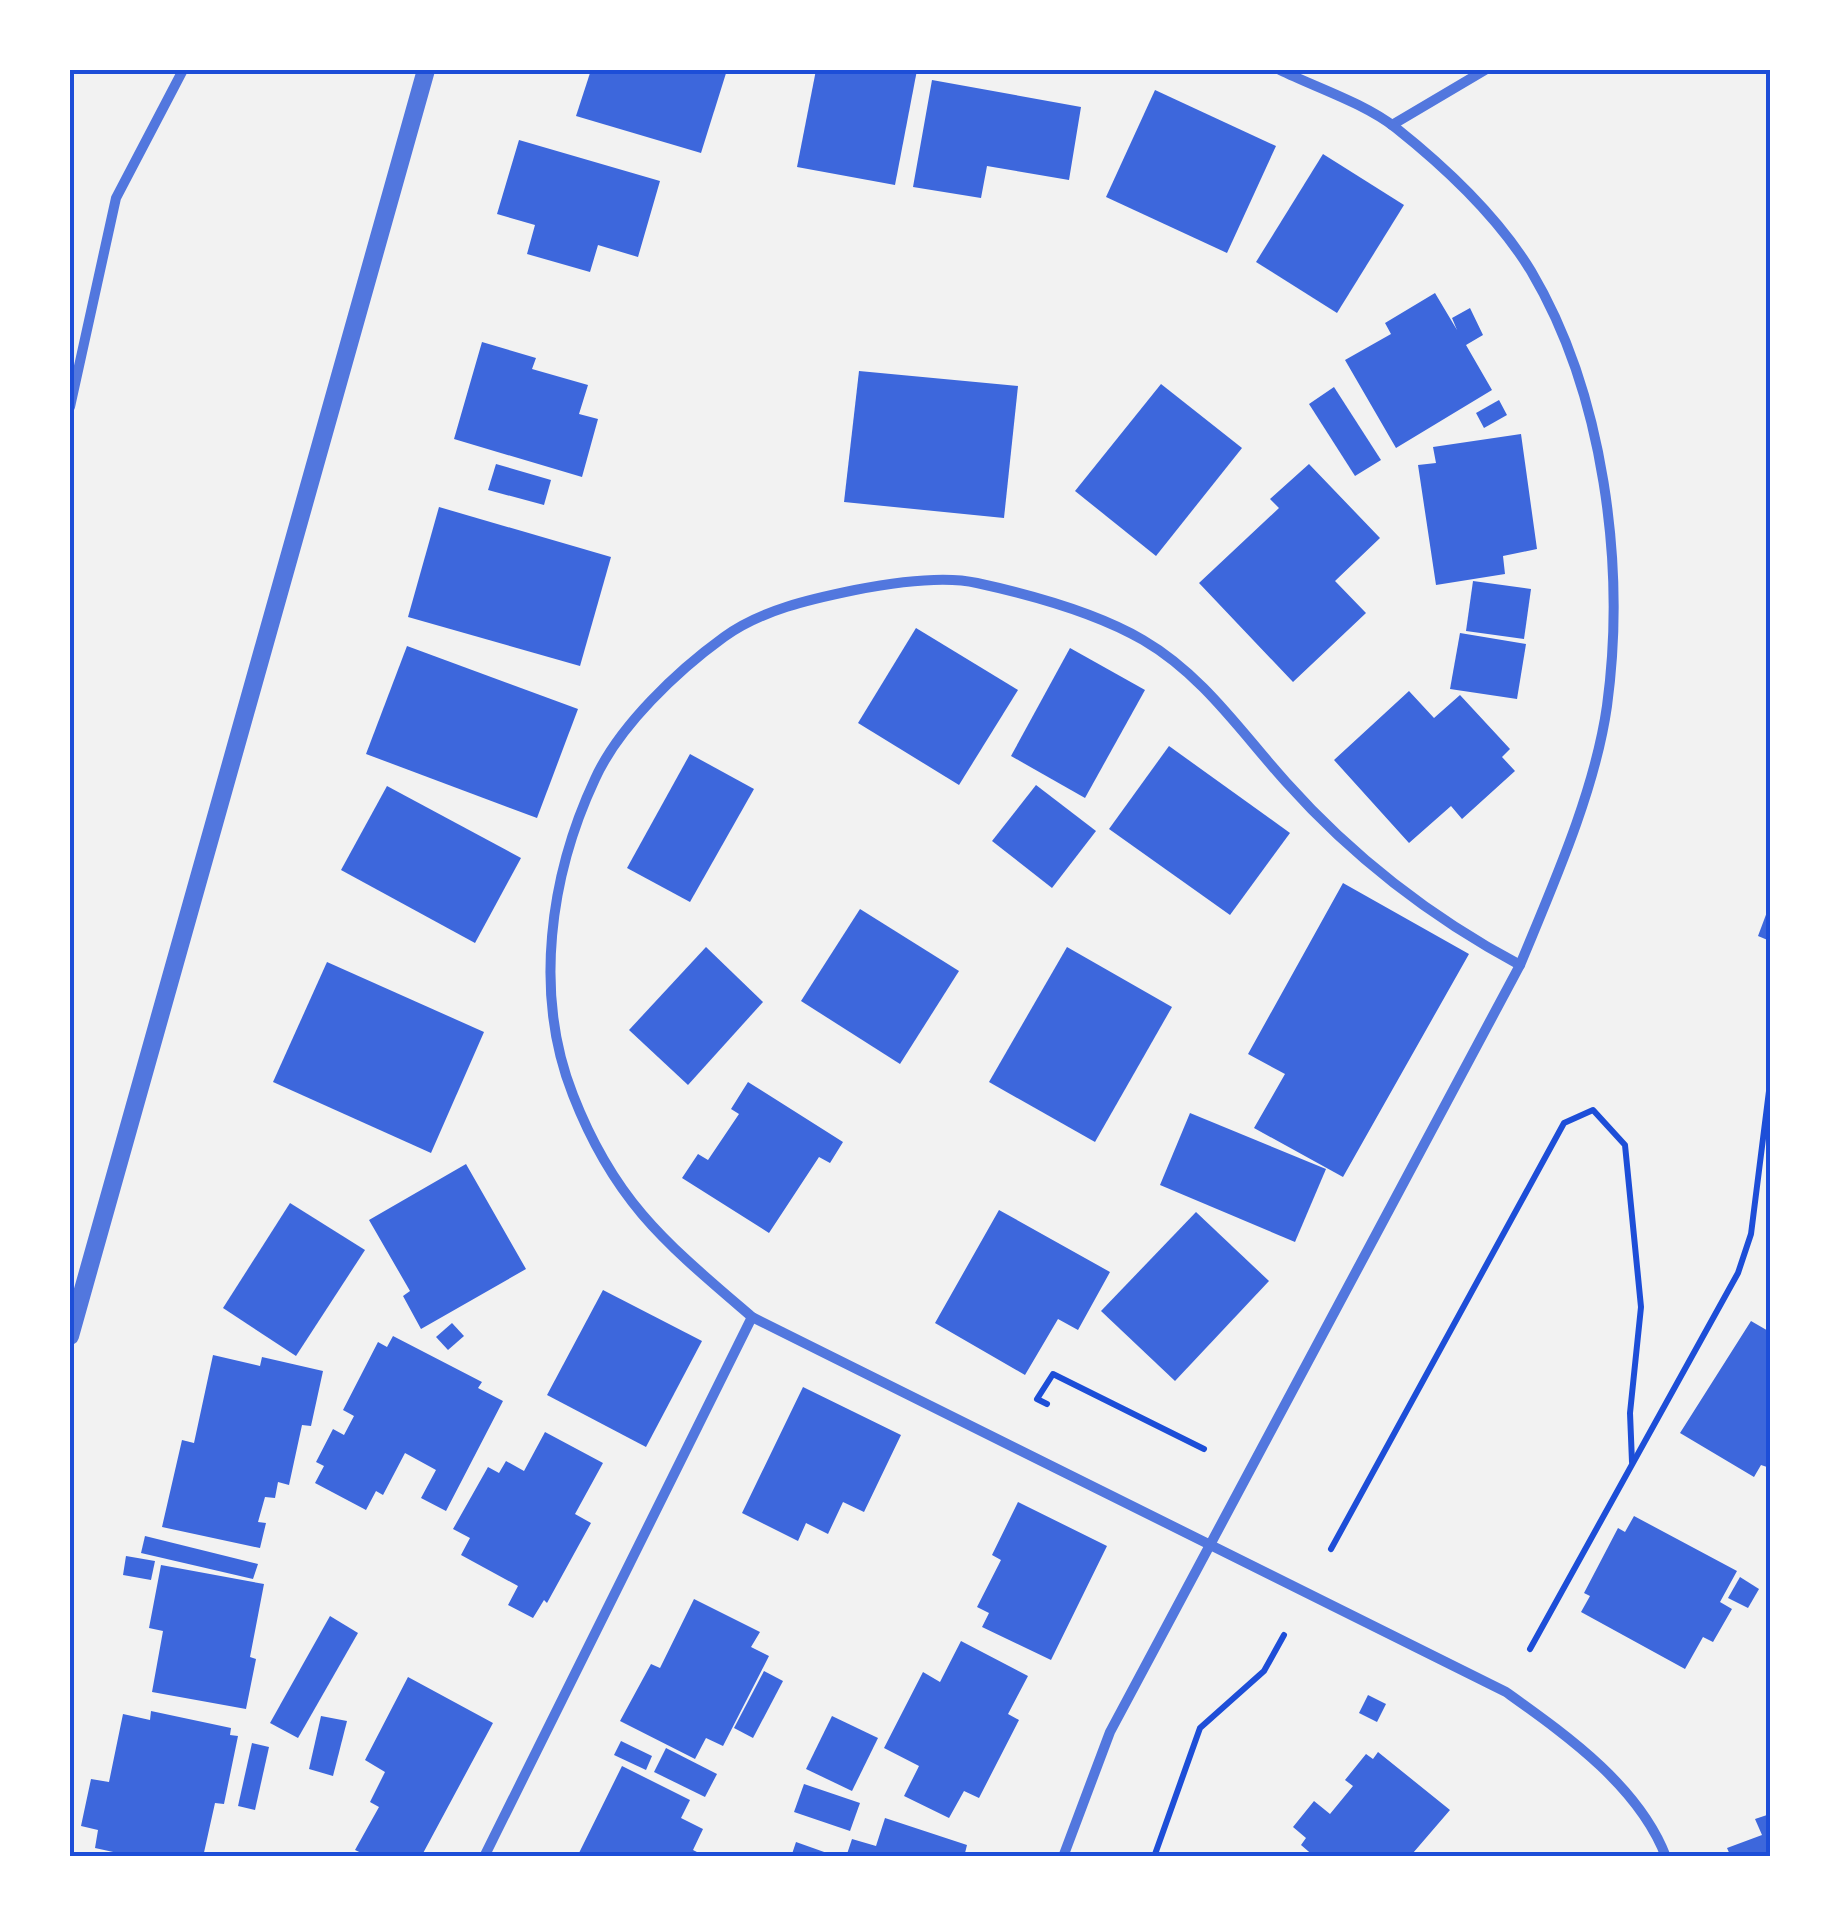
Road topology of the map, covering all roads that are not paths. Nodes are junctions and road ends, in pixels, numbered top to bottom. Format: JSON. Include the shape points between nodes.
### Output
{"nodes":[{"id":1,"x":182,"y":70,"type":"edge"},
{"id":2,"x":426,"y":70,"type":"edge"},
{"id":3,"x":1280,"y":70,"type":"edge"},
{"id":4,"x":1485,"y":70,"type":"edge"},
{"id":5,"x":1392,"y":125,"type":"junction"},
{"id":6,"x":70,"y":408,"type":"edge"},
{"id":7,"x":1520,"y":965,"type":"junction"},
{"id":8,"x":752,"y":1317,"type":"junction"},
{"id":9,"x":70,"y":1336,"type":"edge"},
{"id":10,"x":484,"y":1857,"type":"edge"},
{"id":11,"x":1063,"y":1857,"type":"edge"},
{"id":12,"x":1666,"y":1857,"type":"edge"}],
"edges":[{"from":1,"to":6,"type":"street","via":[[116,198]]},
{"from":2,"to":9,"type":"street"},
{"from":3,"to":5,"type":"street"},
{"from":4,"to":5,"type":"street"},
{"from":5,"to":7,"type":"street","via":[[1466,189],[1530,271],[1579,380],[1602,482],[1616,593],[1606,709],[1568,852]]},
{"from":7,"to":8,"type":"street","via":[[1456,931],[1367,862],[1286,784],[1214,696],[1144,640],[1057,604],[972,582],[878,586],[800,601],[726,635],[654,695],[596,776],[558,886],[549,992],[571,1091],[608,1174],[660,1237]]},
{"from":7,"to":11,"type":"street","via":[[1110,1732]]},
{"from":8,"to":10,"type":"street"},
{"from":8,"to":12,"type":"street","via":[[1506,1692],[1578,1744],[1656,1829]]}]}
